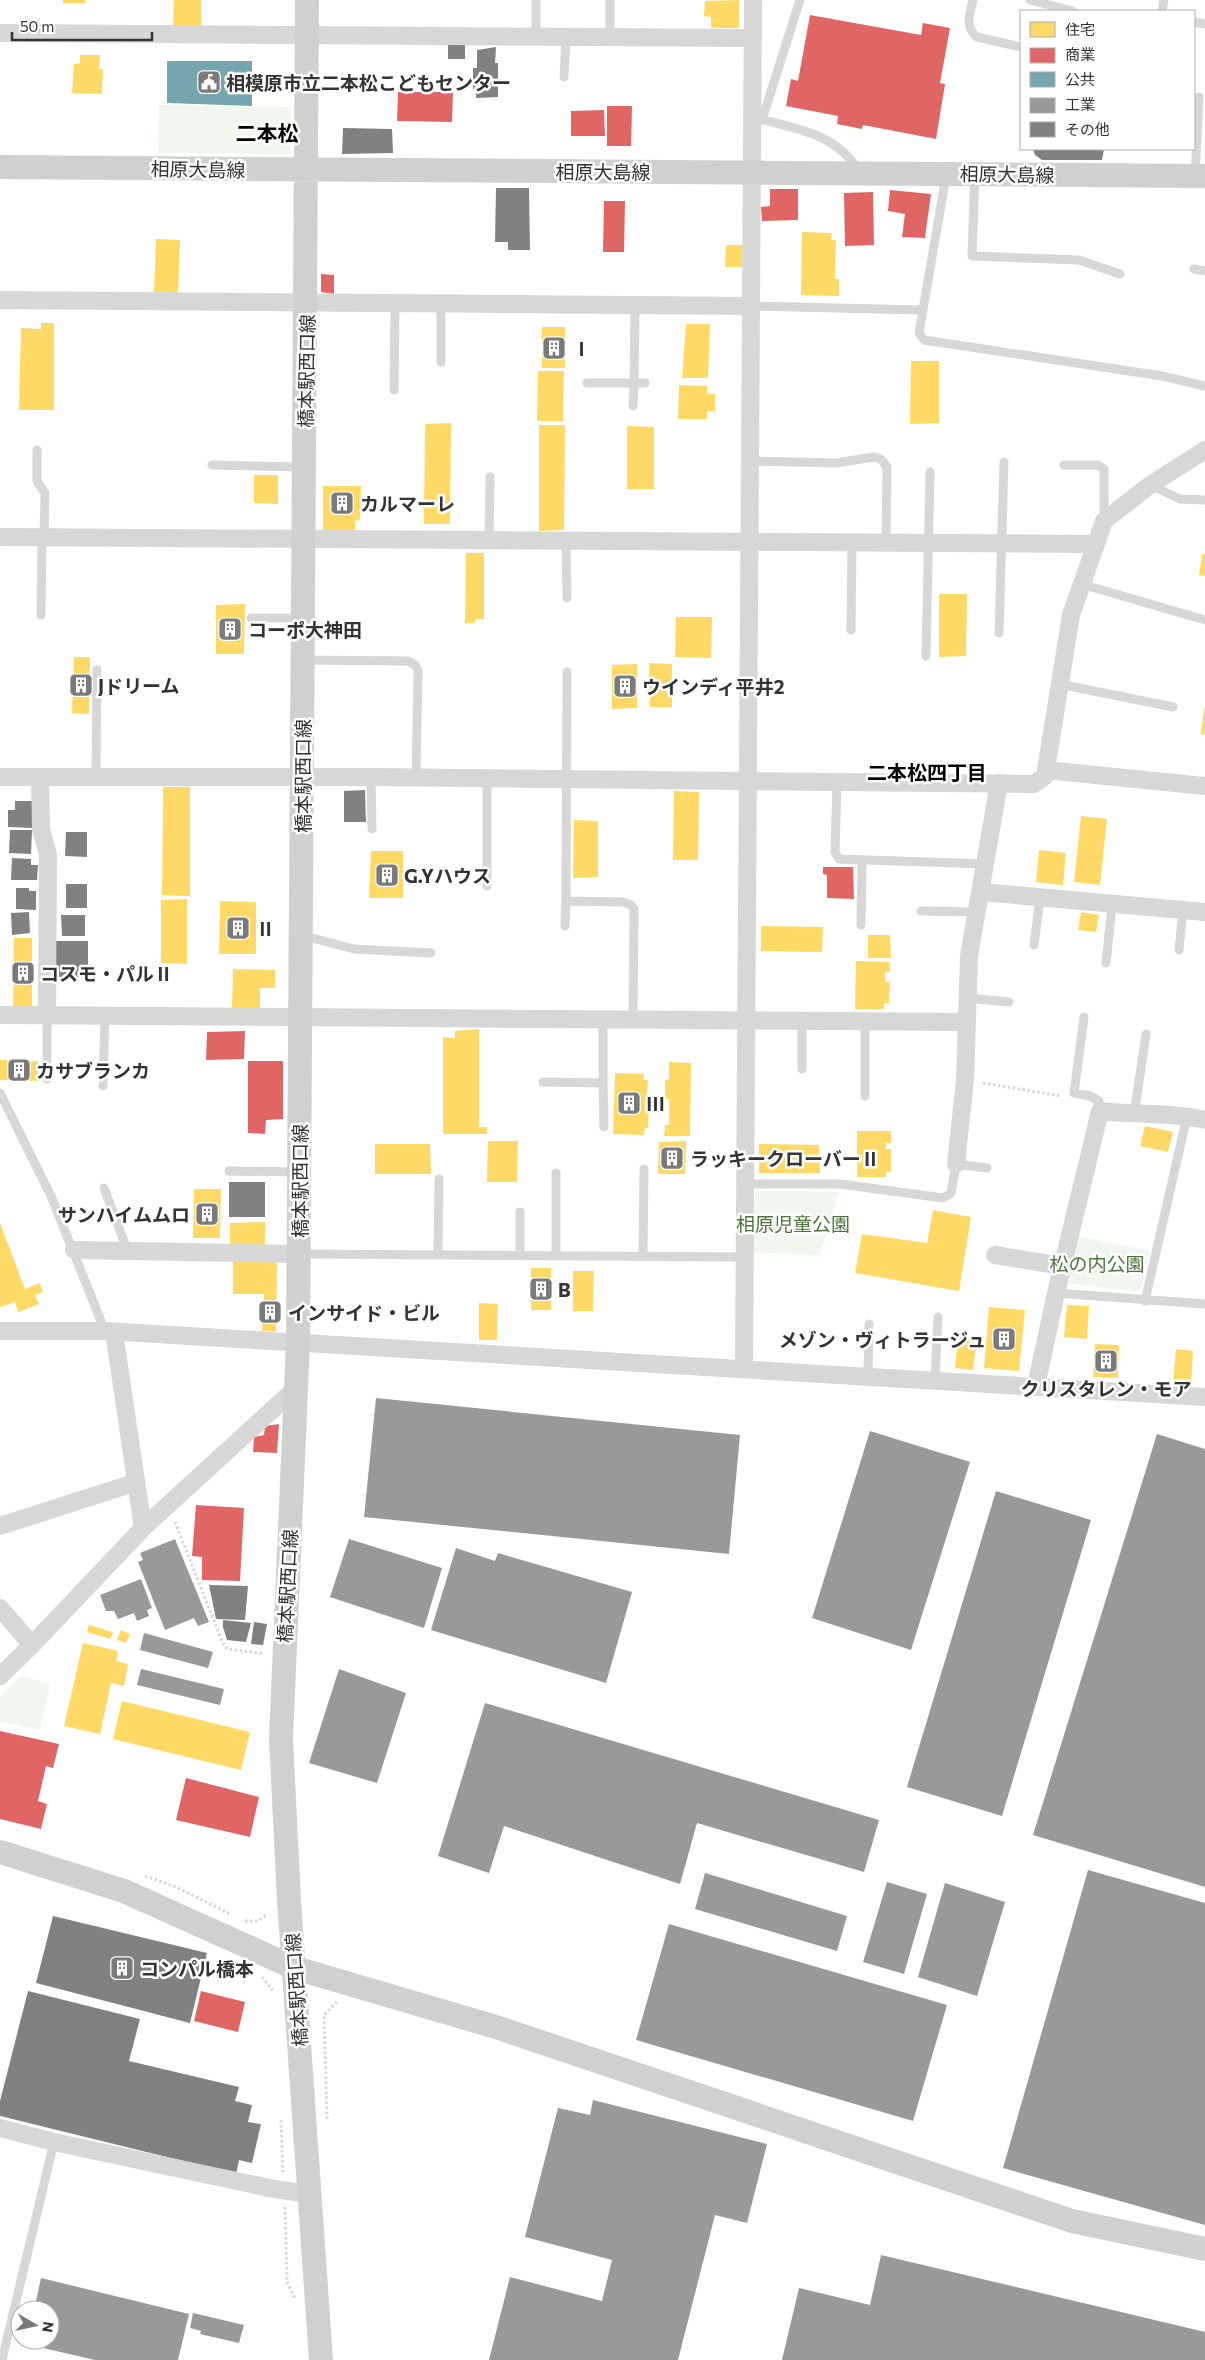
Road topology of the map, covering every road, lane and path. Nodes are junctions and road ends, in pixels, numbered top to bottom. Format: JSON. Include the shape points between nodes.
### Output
{"nodes":[{"id":1,"x":307,"y":0,"type":"edge"},
{"id":2,"x":536,"y":0,"type":"edge"},
{"id":3,"x":610,"y":0,"type":"edge"},
{"id":4,"x":752,"y":0,"type":"edge"},
{"id":5,"x":800,"y":0,"type":"edge"},
{"id":6,"x":973,"y":0,"type":"edge"},
{"id":7,"x":1030,"y":0,"type":"edge"},
{"id":8,"x":1062,"y":4,"type":"edge"},
{"id":9,"x":0,"y":33,"type":"edge"},
{"id":10,"x":307,"y":35,"type":"junction"},
{"id":11,"x":536,"y":37,"type":"junction"},
{"id":12,"x":566,"y":37,"type":"junction"},
{"id":13,"x":610,"y":37,"type":"junction"},
{"id":14,"x":752,"y":38,"type":"junction"},
{"id":15,"x":1020,"y":48,"type":"edge"},
{"id":16,"x":564,"y":77,"type":"dead end"},
{"id":17,"x":1199,"y":97,"type":"dead end"},
{"id":18,"x":757,"y":118,"type":"junction"},
{"id":19,"x":0,"y":167,"type":"edge"},
{"id":20,"x":307,"y":170,"type":"junction"},
{"id":21,"x":751,"y":172,"type":"junction"},
{"id":22,"x":861,"y":173,"type":"junction"},
{"id":23,"x":946,"y":174,"type":"junction"},
{"id":24,"x":975,"y":174,"type":"junction"},
{"id":25,"x":1200,"y":176,"type":"edge"},
{"id":26,"x":1194,"y":269,"type":"dead end"},
{"id":27,"x":1205,"y":270,"type":"edge"},
{"id":28,"x":1120,"y":274,"type":"dead end"},
{"id":29,"x":0,"y":300,"type":"edge"},
{"id":30,"x":307,"y":303,"type":"junction"},
{"id":31,"x":395,"y":303,"type":"junction"},
{"id":32,"x":441,"y":304,"type":"junction"},
{"id":33,"x":635,"y":306,"type":"junction"},
{"id":34,"x":750,"y":306,"type":"junction"},
{"id":35,"x":922,"y":310,"type":"junction"},
{"id":36,"x":441,"y":362,"type":"dead end"},
{"id":37,"x":587,"y":383,"type":"dead end"},
{"id":38,"x":634,"y":383,"type":"junction"},
{"id":39,"x":645,"y":383,"type":"dead end"},
{"id":40,"x":1205,"y":386,"type":"edge"},
{"id":41,"x":394,"y":390,"type":"dead end"},
{"id":42,"x":632,"y":406,"type":"dead end"},
{"id":43,"x":36,"y":450,"type":"dead end"},
{"id":44,"x":1205,"y":450,"type":"edge"},
{"id":45,"x":749,"y":461,"type":"junction"},
{"id":46,"x":1004,"y":462,"type":"dead end"},
{"id":47,"x":212,"y":465,"type":"dead end"},
{"id":48,"x":1064,"y":465,"type":"dead end"},
{"id":49,"x":305,"y":467,"type":"junction"},
{"id":50,"x":930,"y":472,"type":"dead end"},
{"id":51,"x":490,"y":477,"type":"dead end"},
{"id":52,"x":1150,"y":485,"type":"junction"},
{"id":53,"x":1205,"y":500,"type":"edge"},
{"id":54,"x":1104,"y":521,"type":"junction"},
{"id":55,"x":0,"y":537,"type":"edge"},
{"id":56,"x":43,"y":537,"type":"junction"},
{"id":57,"x":304,"y":538,"type":"junction"},
{"id":58,"x":489,"y":541,"type":"junction"},
{"id":59,"x":566,"y":542,"type":"junction"},
{"id":60,"x":749,"y":543,"type":"junction"},
{"id":61,"x":852,"y":543,"type":"junction"},
{"id":62,"x":886,"y":543,"type":"junction"},
{"id":63,"x":928,"y":544,"type":"junction"},
{"id":64,"x":1001,"y":544,"type":"junction"},
{"id":65,"x":1095,"y":544,"type":"junction"},
{"id":66,"x":1081,"y":584,"type":"junction"},
{"id":67,"x":567,"y":598,"type":"dead end"},
{"id":68,"x":41,"y":615,"type":"dead end"},
{"id":69,"x":251,"y":618,"type":"dead end"},
{"id":70,"x":303,"y":618,"type":"junction"},
{"id":71,"x":1205,"y":620,"type":"edge"},
{"id":72,"x":851,"y":630,"type":"dead end"},
{"id":73,"x":999,"y":633,"type":"dead end"},
{"id":74,"x":926,"y":656,"type":"dead end"},
{"id":75,"x":302,"y":660,"type":"junction"},
{"id":76,"x":97,"y":670,"type":"dead end"},
{"id":77,"x":567,"y":672,"type":"dead end"},
{"id":78,"x":1059,"y":684,"type":"junction"},
{"id":79,"x":1173,"y":706,"type":"dead end"},
{"id":80,"x":1046,"y":770,"type":"junction"},
{"id":81,"x":0,"y":777,"type":"edge"},
{"id":82,"x":40,"y":777,"type":"junction"},
{"id":83,"x":96,"y":777,"type":"junction"},
{"id":84,"x":371,"y":777,"type":"junction"},
{"id":85,"x":302,"y":778,"type":"junction"},
{"id":86,"x":487,"y":778,"type":"junction"},
{"id":87,"x":416,"y":779,"type":"junction"},
{"id":88,"x":567,"y":779,"type":"junction"},
{"id":89,"x":748,"y":780,"type":"junction"},
{"id":90,"x":837,"y":783,"type":"junction"},
{"id":91,"x":999,"y":783,"type":"junction"},
{"id":92,"x":1205,"y":786,"type":"edge"},
{"id":93,"x":372,"y":829,"type":"dead end"},
{"id":94,"x":862,"y":861,"type":"junction"},
{"id":95,"x":985,"y":864,"type":"junction"},
{"id":96,"x":487,"y":886,"type":"dead end"},
{"id":97,"x":981,"y":892,"type":"junction"},
{"id":98,"x":1040,"y":898,"type":"junction"},
{"id":99,"x":566,"y":901,"type":"junction"},
{"id":100,"x":1112,"y":906,"type":"junction"},
{"id":101,"x":1183,"y":910,"type":"junction"},
{"id":102,"x":921,"y":911,"type":"dead end"},
{"id":103,"x":976,"y":912,"type":"junction"},
{"id":104,"x":1205,"y":912,"type":"edge"},
{"id":105,"x":861,"y":925,"type":"dead end"},
{"id":106,"x":565,"y":926,"type":"dead end"},
{"id":107,"x":301,"y":935,"type":"junction"},
{"id":108,"x":1034,"y":945,"type":"dead end"},
{"id":109,"x":1179,"y":950,"type":"dead end"},
{"id":110,"x":431,"y":953,"type":"dead end"},
{"id":111,"x":1106,"y":963,"type":"dead end"},
{"id":112,"x":967,"y":998,"type":"junction"},
{"id":113,"x":1009,"y":1002,"type":"dead end"},
{"id":114,"x":0,"y":1015,"type":"edge"},
{"id":115,"x":47,"y":1015,"type":"junction"},
{"id":116,"x":105,"y":1015,"type":"junction"},
{"id":117,"x":1084,"y":1017,"type":"dead end"},
{"id":118,"x":299,"y":1018,"type":"junction"},
{"id":119,"x":603,"y":1019,"type":"junction"},
{"id":120,"x":633,"y":1019,"type":"junction"},
{"id":121,"x":746,"y":1020,"type":"junction"},
{"id":122,"x":802,"y":1021,"type":"junction"},
{"id":123,"x":865,"y":1021,"type":"junction"},
{"id":124,"x":966,"y":1022,"type":"junction"},
{"id":125,"x":1146,"y":1034,"type":"dead end"},
{"id":126,"x":802,"y":1069,"type":"dead end"},
{"id":127,"x":48,"y":1079,"type":"dead end"},
{"id":128,"x":965,"y":1080,"type":"junction"},
{"id":129,"x":543,"y":1082,"type":"dead end"},
{"id":130,"x":603,"y":1083,"type":"junction"},
{"id":131,"x":103,"y":1086,"type":"dead end"},
{"id":132,"x":0,"y":1092,"type":"edge"},
{"id":133,"x":1074,"y":1092,"type":"junction"},
{"id":134,"x":865,"y":1096,"type":"dead end"},
{"id":135,"x":1100,"y":1111,"type":"junction"},
{"id":136,"x":1134,"y":1115,"type":"junction"},
{"id":137,"x":1187,"y":1116,"type":"junction"},
{"id":138,"x":1205,"y":1120,"type":"edge"},
{"id":139,"x":604,"y":1127,"type":"dead end"},
{"id":140,"x":956,"y":1164,"type":"junction"},
{"id":141,"x":987,"y":1168,"type":"dead end"},
{"id":142,"x":644,"y":1169,"type":"dead end"},
{"id":143,"x":229,"y":1171,"type":"dead end"},
{"id":144,"x":299,"y":1172,"type":"junction"},
{"id":145,"x":556,"y":1173,"type":"dead end"},
{"id":146,"x":439,"y":1179,"type":"dead end"},
{"id":147,"x":745,"y":1184,"type":"junction"},
{"id":148,"x":104,"y":1188,"type":"dead end"},
{"id":149,"x":520,"y":1212,"type":"dead end"},
{"id":150,"x":74,"y":1250,"type":"junction"},
{"id":151,"x":128,"y":1252,"type":"junction"},
{"id":152,"x":300,"y":1254,"type":"junction"},
{"id":153,"x":438,"y":1255,"type":"junction"},
{"id":154,"x":520,"y":1255,"type":"junction"},
{"id":155,"x":995,"y":1255,"type":"dead end"},
{"id":156,"x":556,"y":1256,"type":"junction"},
{"id":157,"x":643,"y":1256,"type":"junction"},
{"id":158,"x":745,"y":1257,"type":"junction"},
{"id":159,"x":1062,"y":1266,"type":"junction"},
{"id":160,"x":1056,"y":1293,"type":"junction"},
{"id":161,"x":1145,"y":1301,"type":"junction"},
{"id":162,"x":1205,"y":1304,"type":"edge"},
{"id":163,"x":938,"y":1317,"type":"dead end"},
{"id":164,"x":869,"y":1324,"type":"dead end"},
{"id":165,"x":0,"y":1331,"type":"edge"},
{"id":166,"x":109,"y":1331,"type":"junction"},
{"id":167,"x":298,"y":1342,"type":"junction"},
{"id":168,"x":744,"y":1368,"type":"junction"},
{"id":169,"x":868,"y":1376,"type":"junction"},
{"id":170,"x":935,"y":1380,"type":"junction"},
{"id":171,"x":1036,"y":1386,"type":"junction"},
{"id":172,"x":296,"y":1388,"type":"junction"},
{"id":173,"x":1205,"y":1397,"type":"edge"},
{"id":174,"x":134,"y":1483,"type":"junction"},
{"id":175,"x":169,"y":1505,"type":"junction"},
{"id":176,"x":0,"y":1526,"type":"edge"},
{"id":177,"x":143,"y":1528,"type":"junction"},
{"id":178,"x":0,"y":1608,"type":"edge"},
{"id":179,"x":32,"y":1645,"type":"junction"},
{"id":180,"x":270,"y":1655,"type":"dead end"},
{"id":181,"x":0,"y":1676,"type":"edge"},
{"id":182,"x":0,"y":1852,"type":"edge"},
{"id":183,"x":295,"y":1968,"type":"junction"},
{"id":184,"x":339,"y":2000,"type":"dead end"},
{"id":185,"x":327,"y":2121,"type":"dead end"},
{"id":186,"x":0,"y":2128,"type":"edge"},
{"id":187,"x":54,"y":2142,"type":"junction"},
{"id":188,"x":310,"y":2194,"type":"junction"},
{"id":189,"x":1205,"y":2249,"type":"edge"},
{"id":190,"x":2,"y":2360,"type":"edge"},
{"id":191,"x":320,"y":2360,"type":"edge"}],
"edges":[{"from":1,"to":10,"type":"street","name":"橋本駅西口線"},
{"from":2,"to":11,"type":"lane"},
{"from":3,"to":13,"type":"lane"},
{"from":4,"to":14,"type":"street"},
{"from":5,"to":18,"type":"lane"},
{"from":6,"to":15,"type":"lane","via":[[969,26],[972,33]]},
{"from":7,"to":8,"type":"lane"},
{"from":9,"to":10,"type":"street"},
{"from":10,"to":11,"type":"street"},
{"from":10,"to":20,"type":"street","name":"橋本駅西口線"},
{"from":11,"to":12,"type":"street"},
{"from":12,"to":13,"type":"street"},
{"from":12,"to":16,"type":"lane"},
{"from":13,"to":14,"type":"street"},
{"from":14,"to":18,"type":"street"},
{"from":17,"to":25,"type":"lane"},
{"from":18,"to":21,"type":"street"},
{"from":18,"to":22,"type":"lane","via":[[802,128],[827,140],[847,153]]},
{"from":19,"to":20,"type":"street","name":"相原大島線"},
{"from":20,"to":21,"type":"street","name":"相原大島線"},
{"from":20,"to":30,"type":"street","name":"橋本駅西口線"},
{"from":21,"to":22,"type":"street","name":"相原大島線"},
{"from":21,"to":34,"type":"street"},
{"from":22,"to":23,"type":"street","name":"相原大島線"},
{"from":23,"to":24,"type":"street","name":"相原大島線"},
{"from":23,"to":35,"type":"lane"},
{"from":24,"to":25,"type":"street","name":"相原大島線"},
{"from":24,"to":28,"type":"lane","via":[[972,256],[1080,260]]},
{"from":26,"to":27,"type":"lane"},
{"from":29,"to":30,"type":"street"},
{"from":30,"to":31,"type":"street"},
{"from":30,"to":49,"type":"street","name":"橋本駅西口線"},
{"from":31,"to":32,"type":"street"},
{"from":31,"to":41,"type":"lane"},
{"from":32,"to":33,"type":"street"},
{"from":32,"to":36,"type":"lane"},
{"from":33,"to":34,"type":"street"},
{"from":33,"to":38,"type":"lane"},
{"from":34,"to":35,"type":"lane"},
{"from":34,"to":45,"type":"street"},
{"from":35,"to":40,"type":"lane","via":[[919,333],[924,340],[1162,376]]},
{"from":37,"to":38,"type":"lane"},
{"from":38,"to":39,"type":"lane"},
{"from":38,"to":42,"type":"lane"},
{"from":43,"to":56,"type":"lane","via":[[37,481],[45,493]]},
{"from":44,"to":52,"type":"street"},
{"from":45,"to":60,"type":"street"},
{"from":45,"to":62,"type":"lane","via":[[836,463],[874,457],[881,459],[887,467]]},
{"from":46,"to":64,"type":"lane"},
{"from":47,"to":49,"type":"lane"},
{"from":48,"to":54,"type":"lane","via":[[1098,465],[1104,468]]},
{"from":49,"to":57,"type":"street","name":"橋本駅西口線"},
{"from":50,"to":63,"type":"lane"},
{"from":51,"to":58,"type":"lane"},
{"from":52,"to":53,"type":"lane","via":[[1180,500]]},
{"from":52,"to":54,"type":"street"},
{"from":54,"to":65,"type":"street"},
{"from":55,"to":56,"type":"street"},
{"from":56,"to":57,"type":"street"},
{"from":56,"to":68,"type":"lane"},
{"from":57,"to":58,"type":"street"},
{"from":57,"to":70,"type":"street","name":"橋本駅西口線"},
{"from":58,"to":59,"type":"street"},
{"from":59,"to":60,"type":"street"},
{"from":59,"to":67,"type":"lane"},
{"from":60,"to":61,"type":"street"},
{"from":60,"to":89,"type":"street"},
{"from":61,"to":62,"type":"street"},
{"from":61,"to":72,"type":"lane"},
{"from":62,"to":63,"type":"street"},
{"from":63,"to":64,"type":"street"},
{"from":63,"to":74,"type":"lane"},
{"from":64,"to":65,"type":"street"},
{"from":64,"to":73,"type":"lane"},
{"from":65,"to":66,"type":"street"},
{"from":66,"to":71,"type":"lane"},
{"from":66,"to":78,"type":"street","via":[[1071,615]]},
{"from":69,"to":70,"type":"lane"},
{"from":70,"to":75,"type":"street","name":"橋本駅西口線"},
{"from":75,"to":85,"type":"street","name":"橋本駅西口線"},
{"from":75,"to":87,"type":"lane","via":[[408,661],[416,666]]},
{"from":76,"to":83,"type":"lane"},
{"from":77,"to":88,"type":"lane"},
{"from":78,"to":79,"type":"lane"},
{"from":78,"to":80,"type":"street"},
{"from":80,"to":91,"type":"street","via":[[1045,776],[1034,784]]},
{"from":80,"to":92,"type":"street"},
{"from":81,"to":82,"type":"street"},
{"from":82,"to":83,"type":"street"},
{"from":82,"to":115,"type":"street","via":[[41,829],[48,855]]},
{"from":83,"to":85,"type":"street"},
{"from":84,"to":85,"type":"street"},
{"from":84,"to":87,"type":"street"},
{"from":84,"to":93,"type":"lane"},
{"from":85,"to":107,"type":"street","name":"橋本駅西口線"},
{"from":86,"to":87,"type":"street"},
{"from":86,"to":88,"type":"street"},
{"from":86,"to":96,"type":"lane"},
{"from":88,"to":89,"type":"street"},
{"from":88,"to":99,"type":"lane"},
{"from":89,"to":90,"type":"street"},
{"from":89,"to":121,"type":"street"},
{"from":90,"to":91,"type":"street"},
{"from":90,"to":94,"type":"lane","via":[[835,856],[844,861]]},
{"from":91,"to":95,"type":"street"},
{"from":94,"to":95,"type":"lane"},
{"from":94,"to":105,"type":"lane"},
{"from":95,"to":97,"type":"street"},
{"from":97,"to":98,"type":"street"},
{"from":97,"to":103,"type":"street"},
{"from":98,"to":100,"type":"street"},
{"from":98,"to":108,"type":"lane"},
{"from":99,"to":106,"type":"lane"},
{"from":99,"to":120,"type":"lane","via":[[623,902],[634,910]]},
{"from":100,"to":101,"type":"street"},
{"from":100,"to":111,"type":"lane"},
{"from":101,"to":104,"type":"street"},
{"from":101,"to":109,"type":"lane"},
{"from":102,"to":103,"type":"lane"},
{"from":103,"to":112,"type":"street","via":[[968,956]]},
{"from":107,"to":110,"type":"lane","via":[[354,949]]},
{"from":107,"to":118,"type":"street","name":"橋本駅西口線"},
{"from":112,"to":113,"type":"lane"},
{"from":112,"to":124,"type":"street"},
{"from":114,"to":115,"type":"street"},
{"from":115,"to":116,"type":"street"},
{"from":115,"to":127,"type":"lane"},
{"from":116,"to":118,"type":"street"},
{"from":116,"to":131,"type":"lane"},
{"from":117,"to":133,"type":"lane"},
{"from":118,"to":119,"type":"street"},
{"from":118,"to":144,"type":"street","name":"橋本駅西口線"},
{"from":119,"to":120,"type":"street"},
{"from":119,"to":130,"type":"lane"},
{"from":120,"to":121,"type":"street"},
{"from":121,"to":122,"type":"street"},
{"from":121,"to":147,"type":"street"},
{"from":122,"to":123,"type":"street"},
{"from":122,"to":126,"type":"lane"},
{"from":123,"to":124,"type":"street"},
{"from":123,"to":134,"type":"lane"},
{"from":124,"to":128,"type":"street"},
{"from":125,"to":136,"type":"lane"},
{"from":128,"to":133,"type":"path","via":[[1069,1097]]},
{"from":128,"to":140,"type":"street"},
{"from":129,"to":130,"type":"lane"},
{"from":130,"to":139,"type":"lane"},
{"from":132,"to":150,"type":"lane"},
{"from":133,"to":135,"type":"lane","via":[[1095,1097]]},
{"from":135,"to":136,"type":"street"},
{"from":135,"to":159,"type":"street"},
{"from":136,"to":137,"type":"street"},
{"from":137,"to":138,"type":"street"},
{"from":137,"to":161,"type":"lane"},
{"from":140,"to":141,"type":"lane"},
{"from":140,"to":147,"type":"lane","via":[[951,1193],[943,1198],[840,1184]]},
{"from":142,"to":157,"type":"lane"},
{"from":143,"to":144,"type":"lane"},
{"from":144,"to":152,"type":"street","name":"橋本駅西口線"},
{"from":145,"to":156,"type":"lane"},
{"from":146,"to":153,"type":"lane"},
{"from":147,"to":158,"type":"street"},
{"from":148,"to":151,"type":"lane"},
{"from":149,"to":154,"type":"lane"},
{"from":150,"to":151,"type":"street"},
{"from":150,"to":166,"type":"lane"},
{"from":151,"to":152,"type":"street"},
{"from":152,"to":153,"type":"lane"},
{"from":152,"to":167,"type":"street","name":"橋本駅西口線"},
{"from":153,"to":154,"type":"lane"},
{"from":154,"to":156,"type":"lane"},
{"from":155,"to":159,"type":"street"},
{"from":156,"to":157,"type":"lane"},
{"from":157,"to":158,"type":"lane"},
{"from":158,"to":168,"type":"street"},
{"from":159,"to":160,"type":"street"},
{"from":160,"to":161,"type":"lane"},
{"from":160,"to":171,"type":"street"},
{"from":161,"to":162,"type":"lane"},
{"from":163,"to":170,"type":"lane"},
{"from":164,"to":169,"type":"lane"},
{"from":165,"to":166,"type":"street"},
{"from":166,"to":167,"type":"street"},
{"from":166,"to":174,"type":"street"},
{"from":167,"to":168,"type":"street"},
{"from":167,"to":172,"type":"street","name":"橋本駅西口線"},
{"from":168,"to":169,"type":"street"},
{"from":169,"to":170,"type":"street"},
{"from":170,"to":171,"type":"street"},
{"from":171,"to":173,"type":"street"},
{"from":172,"to":175,"type":"street"},
{"from":172,"to":183,"type":"street","name":"橋本駅西口線","via":[[281,1739]]},
{"from":174,"to":176,"type":"street"},
{"from":174,"to":177,"type":"street"},
{"from":175,"to":177,"type":"street"},
{"from":175,"to":180,"type":"path","via":[[224,1646]]},
{"from":177,"to":179,"type":"street"},
{"from":178,"to":179,"type":"street"},
{"from":179,"to":181,"type":"street"},
{"from":182,"to":183,"type":"street","via":[[124,1891]]},
{"from":183,"to":188,"type":"street","name":"橋本駅西口線"},
{"from":183,"to":189,"type":"street","via":[[496,2027],[1072,2221]]},
{"from":184,"to":185,"type":"path","via":[[324,2014]]},
{"from":186,"to":187,"type":"street"},
{"from":187,"to":188,"type":"street"},
{"from":187,"to":190,"type":"lane"},
{"from":188,"to":191,"type":"street","name":"橋本駅西口線"}]}
